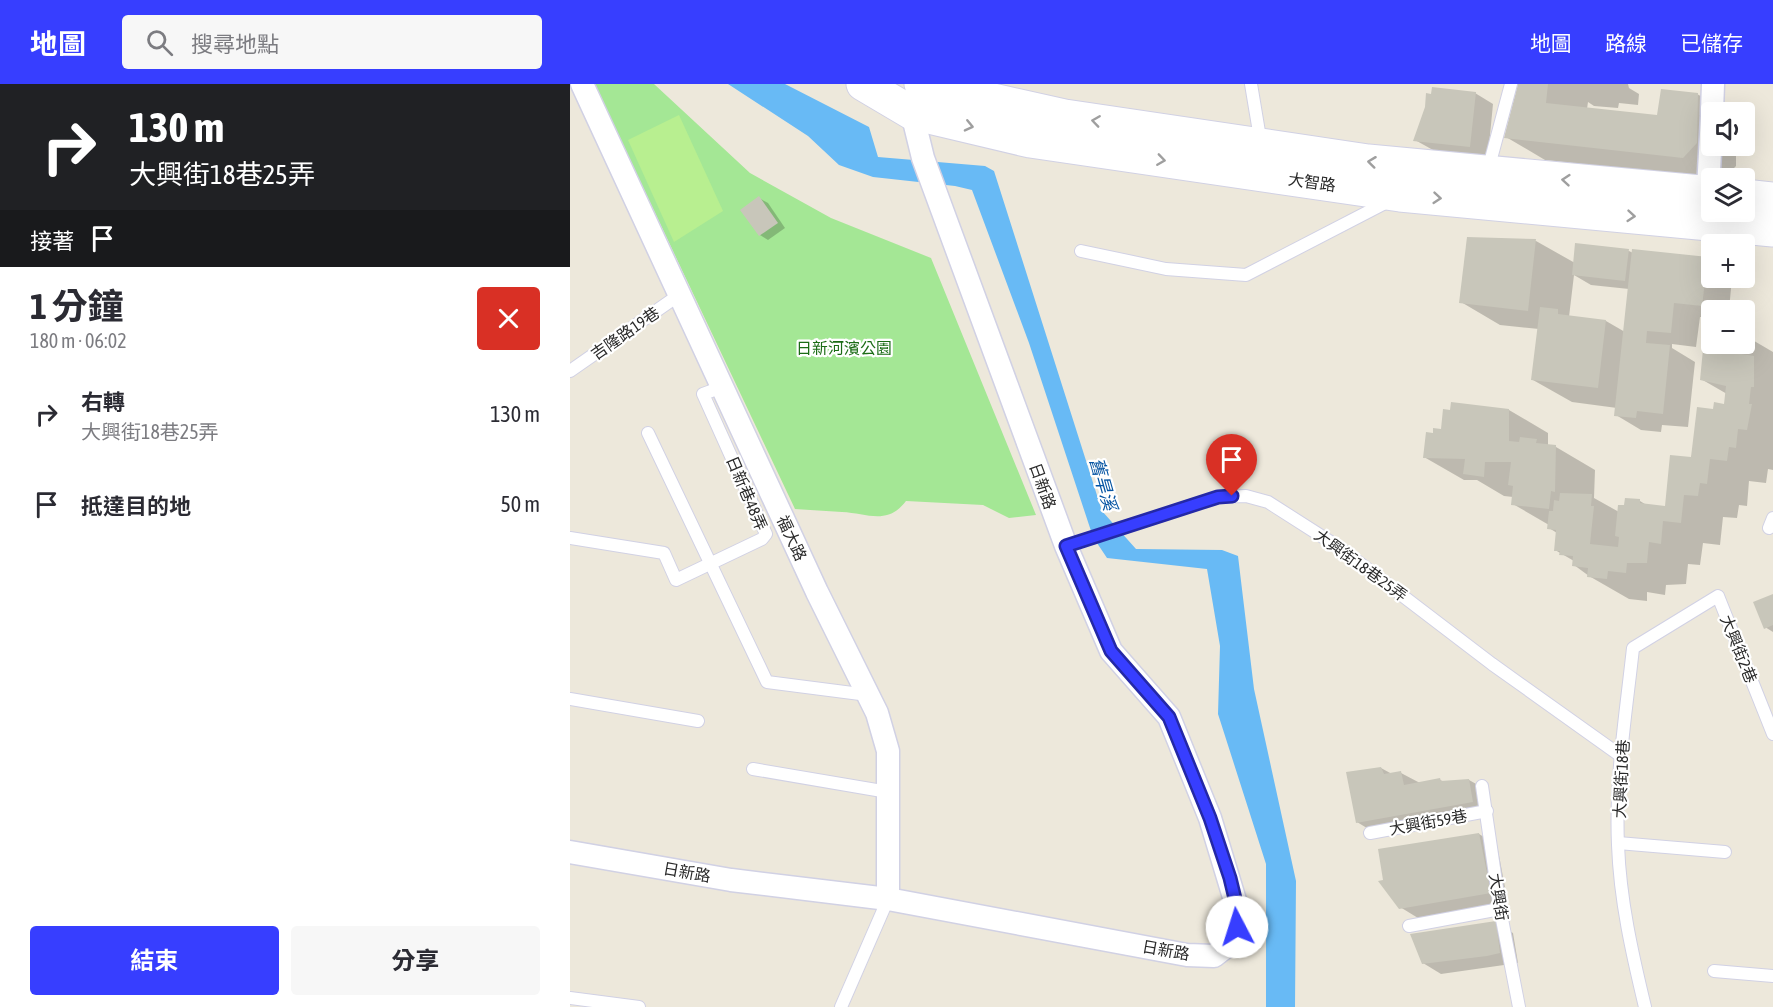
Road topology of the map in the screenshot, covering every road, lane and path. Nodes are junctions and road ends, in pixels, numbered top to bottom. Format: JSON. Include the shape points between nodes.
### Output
{"nodes":[{"id":1,"x":582,"y":84,"type":"edge"},
{"id":2,"x":863,"y":84,"type":"edge"},
{"id":3,"x":1251,"y":84,"type":"edge"},
{"id":4,"x":1511,"y":84,"type":"edge"},
{"id":5,"x":1713,"y":84,"type":"edge"},
{"id":6,"x":916,"y":94,"type":"edge"},
{"id":7,"x":1712,"y":102,"type":"edge"},
{"id":8,"x":1262,"y":145,"type":"junction"},
{"id":9,"x":1486,"y":174,"type":"junction"},
{"id":10,"x":1406,"y":181,"type":"junction"},
{"id":11,"x":1755,"y":197,"type":"edge"},
{"id":12,"x":1773,"y":199,"type":"edge"},
{"id":13,"x":1701,"y":202,"type":"edge"},
{"id":14,"x":1701,"y":202,"type":"edge"},
{"id":15,"x":1754,"y":222,"type":"edge"},
{"id":16,"x":1773,"y":230,"type":"edge"},
{"id":17,"x":1081,"y":250,"type":"dead end"},
{"id":18,"x":679,"y":295,"type":"junction"},
{"id":19,"x":570,"y":371,"type":"edge"},
{"id":20,"x":722,"y":387,"type":"junction"},
{"id":21,"x":648,"y":433,"type":"dead end"},
{"id":22,"x":570,"y":538,"type":"edge"},
{"id":23,"x":1066,"y":546,"type":"junction"},
{"id":24,"x":709,"y":564,"type":"junction"},
{"id":25,"x":1718,"y":596,"type":"joint"},
{"id":26,"x":868,"y":695,"type":"junction"},
{"id":27,"x":570,"y":699,"type":"edge"},
{"id":28,"x":698,"y":721,"type":"dead end"},
{"id":29,"x":1773,"y":734,"type":"edge"},
{"id":30,"x":1621,"y":756,"type":"junction"},
{"id":31,"x":753,"y":769,"type":"dead end"},
{"id":32,"x":1482,"y":786,"type":"dead end"},
{"id":33,"x":888,"y":792,"type":"junction"},
{"id":34,"x":1487,"y":811,"type":"junction"},
{"id":35,"x":1370,"y":833,"type":"dead end"},
{"id":36,"x":1618,"y":843,"type":"junction"},
{"id":37,"x":570,"y":852,"type":"edge"},
{"id":38,"x":1725,"y":852,"type":"dead end"},
{"id":39,"x":888,"y":899,"type":"junction"},
{"id":40,"x":1500,"y":909,"type":"junction"},
{"id":41,"x":1409,"y":926,"type":"dead end"},
{"id":42,"x":1714,"y":971,"type":"dead end"},
{"id":43,"x":1773,"y":976,"type":"edge"},
{"id":44,"x":570,"y":998,"type":"edge"},
{"id":45,"x":639,"y":1007,"type":"edge"},
{"id":46,"x":841,"y":1007,"type":"edge"},
{"id":47,"x":1519,"y":1007,"type":"edge"},
{"id":48,"x":1645,"y":1007,"type":"edge"}],
"edges":[{"from":1,"to":18,"type":"street","name":"福大路"},
{"from":2,"to":6,"type":"street","name":"大智路"},
{"from":3,"to":8,"type":"lane"},
{"from":4,"to":9,"type":"lane"},
{"from":5,"to":7,"type":"street"},
{"from":8,"to":6,"type":"street","name":"大智路","one_way":true},
{"from":6,"to":10,"type":"street","name":"大智路","one_way":true,"via":[[1030,141]]},
{"from":6,"to":23,"type":"street","name":"日新路","via":[[923,158]]},
{"from":10,"to":8,"type":"street","name":"大智路","one_way":true},
{"from":9,"to":10,"type":"street","name":"大智路"},
{"from":13,"to":9,"type":"street","name":"大智路","one_way":true},
{"from":10,"to":14,"type":"street","name":"大智路","one_way":true},
{"from":10,"to":17,"type":"lane","via":[[1246,275],[1166,269]]},
{"from":11,"to":12,"type":"street"},
{"from":15,"to":16,"type":"street","name":"大智路"},
{"from":18,"to":19,"type":"lane","name":"吉隆路19巷"},
{"from":18,"to":20,"type":"street","name":"福大路"},
{"from":20,"to":24,"type":"lane","name":"日新巷48弄","via":[[703,394],[766,534]]},
{"from":20,"to":26,"type":"street","name":"福大路"},
{"from":21,"to":24,"type":"lane"},
{"from":22,"to":24,"type":"lane","name":"日新巷48弄","via":[[664,553],[676,580]]},
{"from":23,"to":30,"type":"lane","name":"大興街18巷25弄","via":[[1218,497],[1246,496],[1269,502],[1340,548]]},
{"from":23,"to":39,"type":"street","name":"日新路","via":[[1111,651],[1169,717],[1230,878],[1237,907],[1232,942],[1214,956],[1188,955]]},
{"from":24,"to":26,"type":"lane","via":[[767,682]]},
{"from":25,"to":29,"type":"lane","name":"大興街2巷"},
{"from":25,"to":30,"type":"lane","name":"大興街18巷","via":[[1633,648]]},
{"from":26,"to":33,"type":"street","name":"福大路","via":[[888,751]]},
{"from":27,"to":28,"type":"lane"},
{"from":30,"to":36,"type":"lane","name":"大興街18巷"},
{"from":31,"to":33,"type":"lane"},
{"from":32,"to":34,"type":"lane","name":"大興街"},
{"from":33,"to":39,"type":"street","name":"福大路"},
{"from":34,"to":35,"type":"lane","name":"大興街59巷"},
{"from":34,"to":40,"type":"lane","name":"大興街"},
{"from":36,"to":38,"type":"lane"},
{"from":36,"to":48,"type":"lane","name":"大興街18巷","via":[[1624,918]]},
{"from":37,"to":39,"type":"street","name":"日新路","via":[[731,880]]},
{"from":39,"to":46,"type":"lane","name":"福大路"},
{"from":40,"to":41,"type":"lane"},
{"from":40,"to":47,"type":"lane","name":"大興街"},
{"from":42,"to":43,"type":"lane"},
{"from":44,"to":45,"type":"lane"}]}
